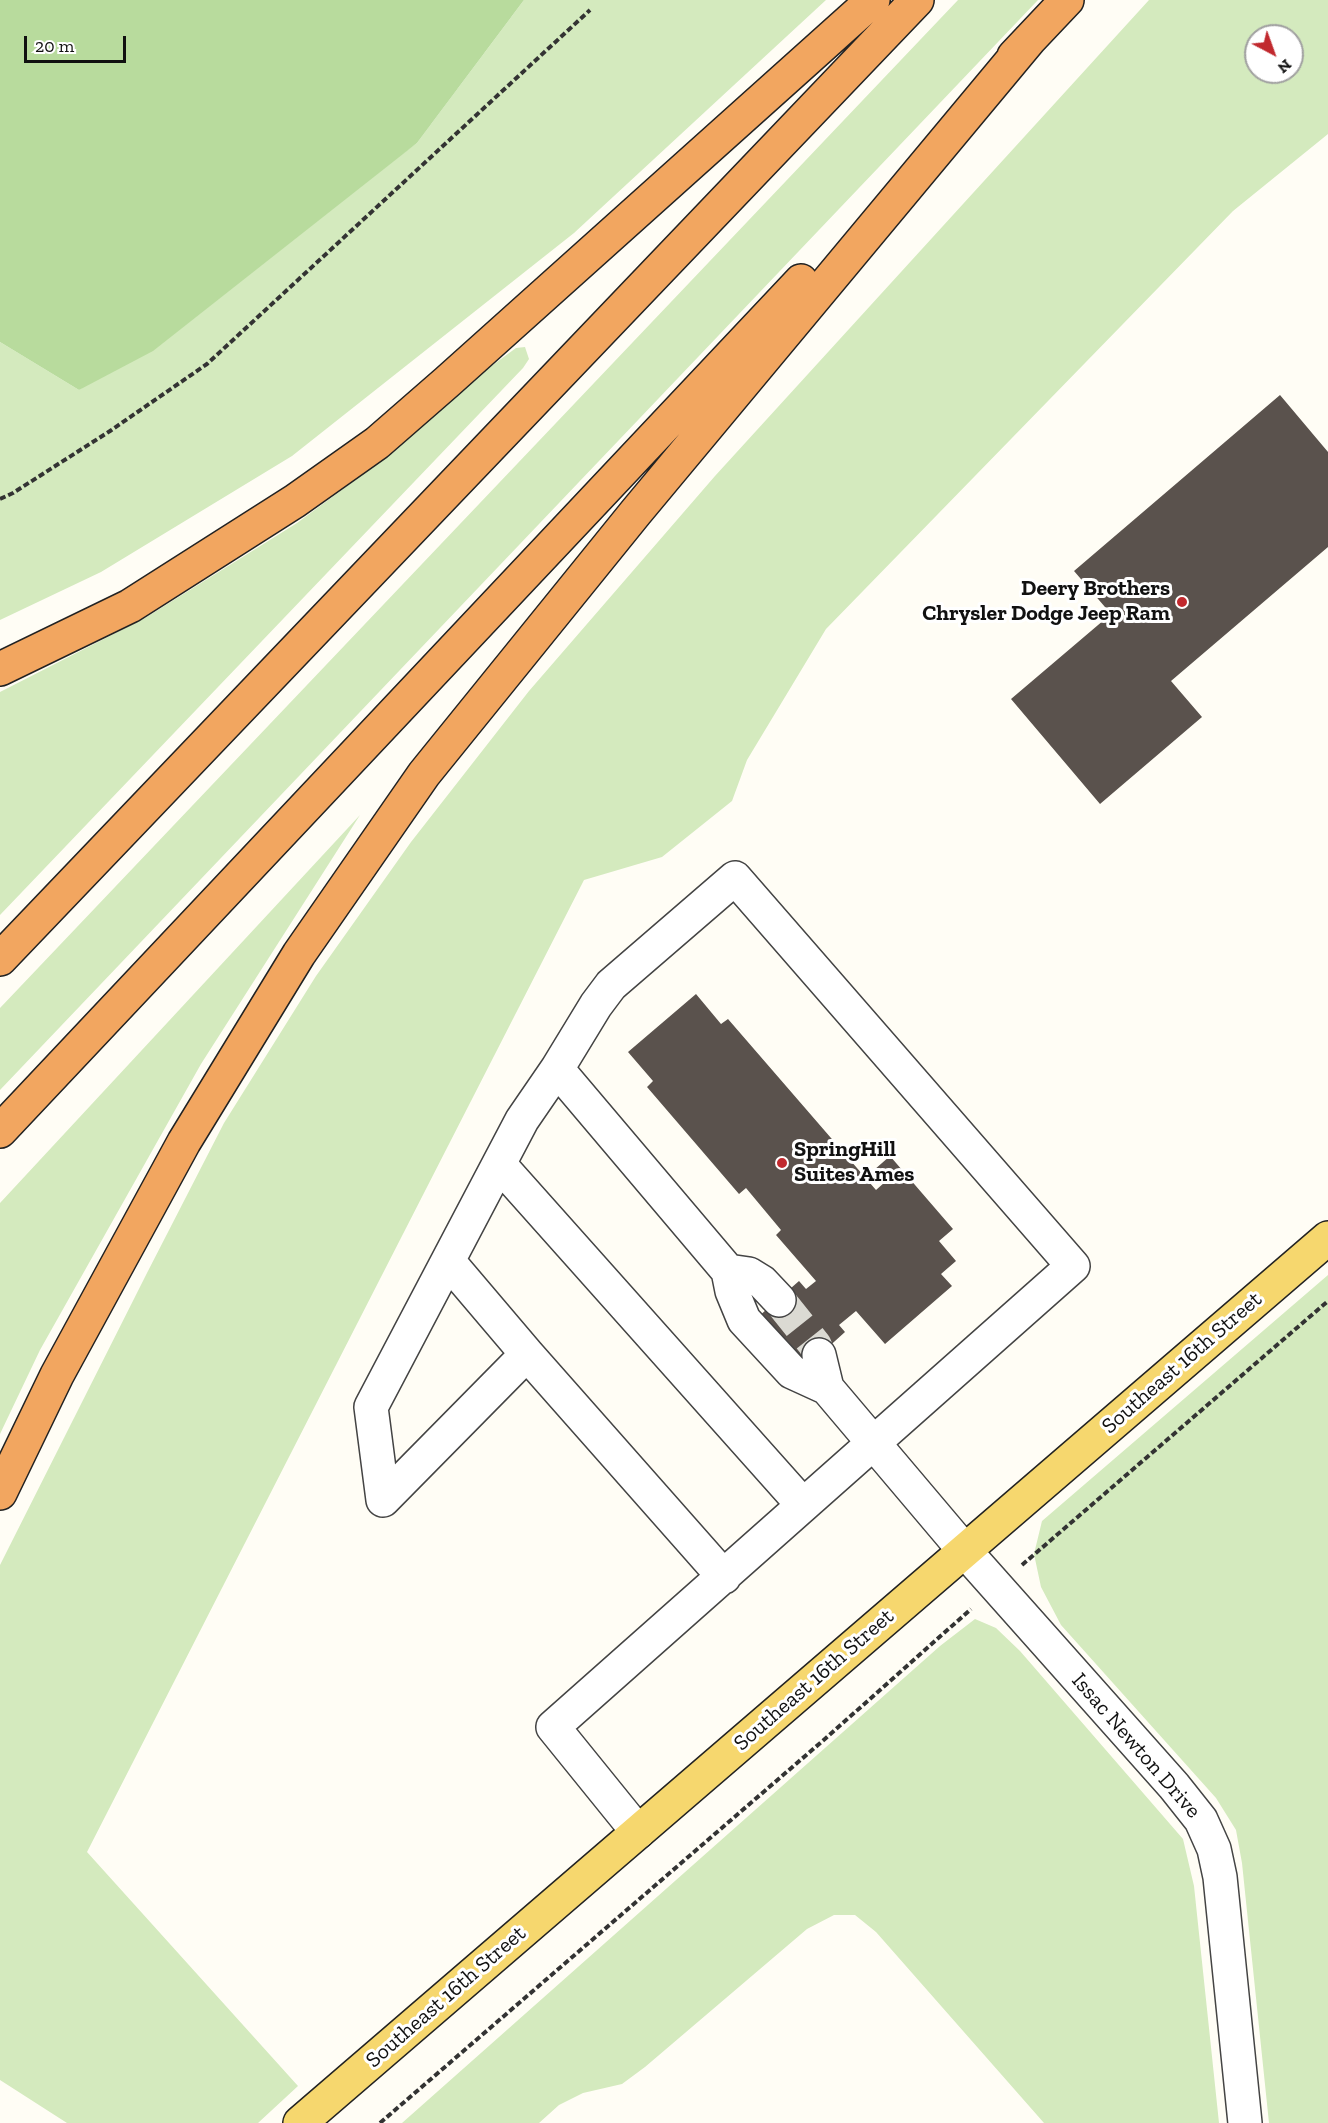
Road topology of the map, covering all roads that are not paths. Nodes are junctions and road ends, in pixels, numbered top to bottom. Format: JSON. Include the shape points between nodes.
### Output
{"nodes":[{"id":1,"x":873,"y":0,"type":"edge"},
{"id":2,"x":917,"y":0,"type":"edge"},
{"id":3,"x":1067,"y":0,"type":"edge"},
{"id":4,"x":1030,"y":39,"type":"junction"},
{"id":5,"x":0,"y":669,"type":"edge"},
{"id":6,"x":0,"y":959,"type":"edge"},
{"id":7,"x":557,"y":1069,"type":"junction"},
{"id":8,"x":0,"y":1131,"type":"edge"},
{"id":9,"x":499,"y":1164,"type":"junction"},
{"id":10,"x":1328,"y":1238,"type":"edge"},
{"id":11,"x":448,"y":1261,"type":"junction"},
{"id":12,"x":728,"y":1271,"type":"junction"},
{"id":13,"x":779,"y":1300,"type":"tunnel mouth"},
{"id":14,"x":527,"y":1354,"type":"junction"},
{"id":15,"x":819,"y":1355,"type":"tunnel mouth"},
{"id":16,"x":827,"y":1388,"type":"junction"},
{"id":17,"x":873,"y":1443,"type":"junction"},
{"id":18,"x":0,"y":1493,"type":"edge"},
{"id":19,"x":803,"y":1505,"type":"junction"},
{"id":20,"x":964,"y":1550,"type":"junction"},
{"id":21,"x":724,"y":1577,"type":"junction"},
{"id":22,"x":638,"y":1832,"type":"junction"},
{"id":23,"x":300,"y":2123,"type":"edge"},
{"id":24,"x":1245,"y":2123,"type":"edge"}],
"edges":[{"from":1,"to":5,"type":"highway","via":[[377,443],[295,501],[130,606]]},
{"from":2,"to":6,"type":"highway"},
{"from":3,"to":4,"type":"highway"},
{"from":4,"to":8,"type":"highway"},
{"from":4,"to":18,"type":"highway","via":[[636,512],[424,774],[299,954],[184,1143],[57,1375]]},
{"from":7,"to":9,"type":"street","via":[[522,1120]]},
{"from":7,"to":12,"type":"street"},
{"from":7,"to":17,"type":"street","via":[[611,985],[735,878],[1074,1266]]},
{"from":9,"to":11,"type":"street"},
{"from":9,"to":19,"type":"street"},
{"from":10,"to":20,"type":"main road","name":"Southeast 16th Street"},
{"from":11,"to":14,"type":"street"},
{"from":11,"to":14,"type":"street","via":[[371,1407],[383,1500]]},
{"from":12,"to":13,"type":"street","via":[[749,1274]]},
{"from":12,"to":16,"type":"street","via":[[744,1320],[792,1372]]},
{"from":14,"to":21,"type":"street"},
{"from":15,"to":16,"type":"street"},
{"from":16,"to":17,"type":"street","name":"Issac Newton Drive"},
{"from":17,"to":19,"type":"street"},
{"from":17,"to":20,"type":"street","name":"Issac Newton Drive"},
{"from":19,"to":21,"type":"street"},
{"from":20,"to":22,"type":"main road","name":"Southeast 16th Street"},
{"from":20,"to":24,"type":"street","name":"Issac Newton Drive","via":[[1201,1820],[1214,1849],[1220,1877]]},
{"from":21,"to":22,"type":"street","via":[[553,1727]]},
{"from":22,"to":23,"type":"main road","name":"Southeast 16th Street"}]}
